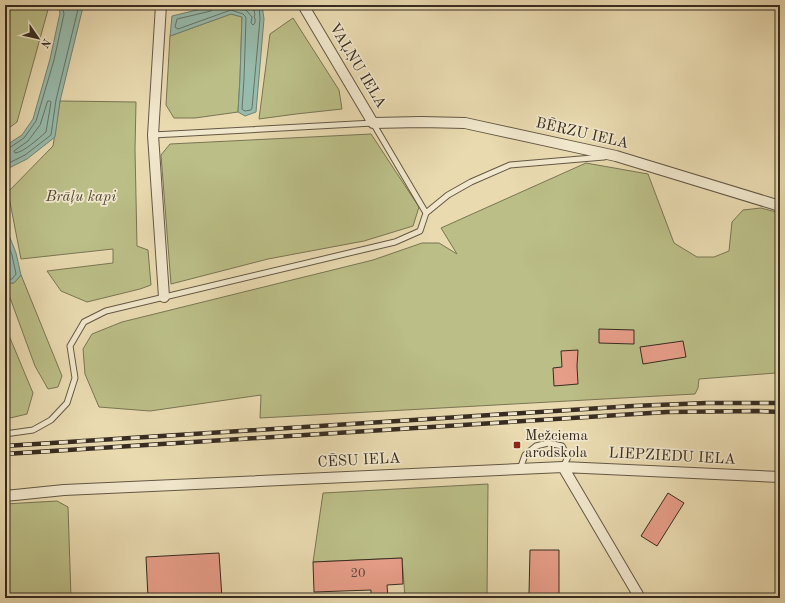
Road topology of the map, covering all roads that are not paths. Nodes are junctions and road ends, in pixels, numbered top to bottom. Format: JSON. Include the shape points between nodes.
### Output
{"nodes":[{"id":1,"x":161,"y":5,"type":"edge"},
{"id":2,"x":303,"y":5,"type":"edge"},
{"id":3,"x":372,"y":123,"type":"junction"},
{"id":4,"x":153,"y":135,"type":"junction"},
{"id":5,"x":616,"y":156,"type":"junction"},
{"id":6,"x":780,"y":206,"type":"edge"},
{"id":7,"x":426,"y":213,"type":"junction"},
{"id":8,"x":164,"y":297,"type":"junction"},
{"id":9,"x":5,"y":434,"type":"edge"},
{"id":10,"x":563,"y":467,"type":"junction"},
{"id":11,"x":520,"y":469,"type":"junction"},
{"id":12,"x":780,"y":477,"type":"edge"},
{"id":13,"x":5,"y":496,"type":"edge"},
{"id":14,"x":640,"y":598,"type":"edge"}],
"edges":[{"from":1,"to":4,"type":"street"},
{"from":2,"to":3,"type":"street","name":"VAĻŅU IELA"},
{"from":3,"to":4,"type":"lane"},
{"from":3,"to":5,"type":"street","name":"BĒRZU IELA","via":[[465,123]]},
{"from":3,"to":7,"type":"lane"},
{"from":4,"to":8,"type":"street"},
{"from":5,"to":6,"type":"street","name":"BĒRZU IELA"},
{"from":5,"to":7,"type":"lane","via":[[510,165],[460,188]]},
{"from":7,"to":8,"type":"lane","via":[[420,231],[395,242]]},
{"from":8,"to":9,"type":"lane","via":[[106,310],[84,322],[70,346],[75,378],[67,403],[51,420],[33,430]]},
{"from":10,"to":11,"type":"street","name":"CĒSU IELA"},
{"from":10,"to":11,"type":"lane","via":[[568,457],[562,446],[548,443],[536,446],[525,455]]},
{"from":10,"to":12,"type":"street","name":"LIEPZIEDU IELA"},
{"from":10,"to":14,"type":"street"},
{"from":11,"to":13,"type":"street","name":"CĒSU IELA","via":[[64,490]]}]}
